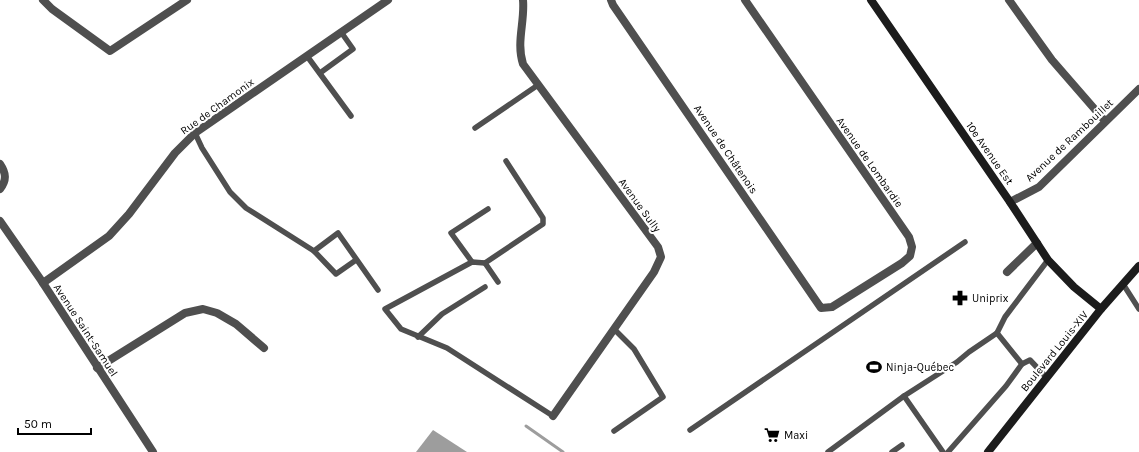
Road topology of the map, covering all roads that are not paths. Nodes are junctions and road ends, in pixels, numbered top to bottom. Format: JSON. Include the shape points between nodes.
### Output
{"nodes":[{"id":1,"x":43,"y":0,"type":"edge"},
{"id":2,"x":187,"y":0,"type":"edge"},
{"id":3,"x":388,"y":0,"type":"edge"},
{"id":4,"x":523,"y":0,"type":"edge"},
{"id":5,"x":611,"y":0,"type":"edge"},
{"id":6,"x":745,"y":0,"type":"edge"},
{"id":7,"x":871,"y":0,"type":"edge"},
{"id":8,"x":1009,"y":0,"type":"edge"},
{"id":9,"x":341,"y":32,"type":"junction"},
{"id":10,"x":308,"y":56,"type":"junction"},
{"id":11,"x":320,"y":72,"type":"junction"},
{"id":12,"x":538,"y":85,"type":"junction"},
{"id":13,"x":1139,"y":89,"type":"edge"},
{"id":14,"x":351,"y":116,"type":"dead end"},
{"id":15,"x":1105,"y":121,"type":"junction"},
{"id":16,"x":476,"y":128,"type":"dead end"},
{"id":17,"x":195,"y":133,"type":"junction"},
{"id":18,"x":506,"y":161,"type":"dead end"},
{"id":19,"x":0,"y":164,"type":"edge"},
{"id":20,"x":0,"y":189,"type":"edge"},
{"id":21,"x":1010,"y":202,"type":"junction"},
{"id":22,"x":488,"y":209,"type":"dead end"},
{"id":23,"x":0,"y":221,"type":"edge"},
{"id":24,"x":965,"y":242,"type":"dead end"},
{"id":25,"x":1037,"y":244,"type":"junction"},
{"id":26,"x":314,"y":251,"type":"junction"},
{"id":27,"x":356,"y":260,"type":"junction"},
{"id":28,"x":1048,"y":260,"type":"junction"},
{"id":29,"x":472,"y":262,"type":"junction"},
{"id":30,"x":485,"y":263,"type":"junction"},
{"id":31,"x":1139,"y":266,"type":"edge"},
{"id":32,"x":1007,"y":272,"type":"dead end"},
{"id":33,"x":498,"y":282,"type":"dead end"},
{"id":34,"x":42,"y":283,"type":"junction"},
{"id":35,"x":1123,"y":284,"type":"junction"},
{"id":36,"x":485,"y":287,"type":"dead end"},
{"id":37,"x":378,"y":290,"type":"dead end"},
{"id":38,"x":824,"y":308,"type":"joint"},
{"id":39,"x":1139,"y":309,"type":"edge"},
{"id":40,"x":1101,"y":310,"type":"junction"},
{"id":41,"x":614,"y":329,"type":"junction"},
{"id":42,"x":997,"y":333,"type":"junction"},
{"id":43,"x":418,"y":337,"type":"junction"},
{"id":44,"x":264,"y":348,"type":"dead end"},
{"id":45,"x":1022,"y":364,"type":"junction"},
{"id":46,"x":98,"y":368,"type":"junction"},
{"id":47,"x":1047,"y":378,"type":"junction"},
{"id":48,"x":904,"y":396,"type":"junction"},
{"id":49,"x":553,"y":416,"type":"joint"},
{"id":50,"x":690,"y":430,"type":"dead end"},
{"id":51,"x":614,"y":431,"type":"dead end"},
{"id":52,"x":902,"y":445,"type":"dead end"},
{"id":53,"x":153,"y":452,"type":"edge"},
{"id":54,"x":828,"y":452,"type":"edge"},
{"id":55,"x":892,"y":452,"type":"edge"},
{"id":56,"x":943,"y":452,"type":"edge"},
{"id":57,"x":948,"y":452,"type":"edge"},
{"id":58,"x":988,"y":452,"type":"edge"}],
"edges":[{"from":1,"to":2,"type":"street","via":[[110,51]]},
{"from":3,"to":9,"type":"street","name":"Rue de Chamonix"},
{"from":4,"to":12,"type":"street","name":"Avenue Sully","via":[[520,53],[523,64]]},
{"from":5,"to":38,"type":"street","name":"Avenue de Châtenois","via":[[821,308]]},
{"from":6,"to":38,"type":"street","name":"Avenue de Lombardie","via":[[909,237],[912,247],[910,256],[902,263],[832,307]]},
{"from":7,"to":21,"type":"street","name":"10e Avenue Est"},
{"from":8,"to":15,"type":"street","via":[[1052,60]]},
{"from":9,"to":10,"type":"street","name":"Rue de Chamonix"},
{"from":9,"to":11,"type":"lane","via":[[353,49]]},
{"from":10,"to":11,"type":"lane"},
{"from":10,"to":17,"type":"street","name":"Rue de Chamonix"},
{"from":11,"to":14,"type":"lane"},
{"from":12,"to":16,"type":"lane"},
{"from":12,"to":41,"type":"street","name":"Avenue Sully","via":[[658,247],[661,257],[654,272]]},
{"from":13,"to":15,"type":"street","name":"Avenue de Rambouillet"},
{"from":15,"to":21,"type":"street","name":"Avenue de Rambouillet","via":[[1038,187]]},
{"from":17,"to":26,"type":"lane","via":[[230,192],[246,208]]},
{"from":17,"to":34,"type":"street","name":"Rue de Chamonix","via":[[175,153],[109,236]]},
{"from":18,"to":30,"type":"lane","via":[[543,218],[543,224]]},
{"from":19,"to":20,"type":"street","via":[[5,171],[5,180]]},
{"from":21,"to":25,"type":"street","name":"10e Avenue Est"},
{"from":22,"to":29,"type":"lane","via":[[451,233]]},
{"from":23,"to":34,"type":"street","name":"Avenue Saint-Samuel"},
{"from":24,"to":50,"type":"lane"},
{"from":25,"to":28,"type":"street","name":"10e Avenue Est"},
{"from":25,"to":32,"type":"street"},
{"from":26,"to":27,"type":"lane","via":[[336,274]]},
{"from":26,"to":27,"type":"lane","via":[[338,234]]},
{"from":27,"to":37,"type":"lane"},
{"from":28,"to":40,"type":"street","name":"10e Avenue Est","via":[[1074,288]]},
{"from":28,"to":42,"type":"lane","via":[[1005,317]]},
{"from":29,"to":30,"type":"lane"},
{"from":29,"to":43,"type":"lane","via":[[385,309],[401,329]]},
{"from":30,"to":33,"type":"lane"},
{"from":31,"to":35,"type":"street","name":"Boulevard Louis-XIV"},
{"from":34,"to":46,"type":"street","name":"Avenue Saint-Samuel"},
{"from":35,"to":39,"type":"lane"},
{"from":35,"to":40,"type":"street","name":"Boulevard Louis-XIV"},
{"from":36,"to":43,"type":"lane","via":[[442,314]]},
{"from":40,"to":47,"type":"street","name":"Boulevard Louis-XIV"},
{"from":41,"to":49,"type":"street","name":"Avenue Sully"},
{"from":41,"to":51,"type":"lane","via":[[634,349],[663,397]]},
{"from":42,"to":45,"type":"lane"},
{"from":42,"to":48,"type":"lane"},
{"from":43,"to":49,"type":"lane","via":[[447,348]]},
{"from":44,"to":46,"type":"street","via":[[236,324],[217,313],[203,309],[184,312]]},
{"from":45,"to":47,"type":"lane","via":[[1030,360]]},
{"from":45,"to":57,"type":"lane"},
{"from":46,"to":53,"type":"street","name":"Avenue Saint-Samuel"},
{"from":47,"to":58,"type":"street","name":"Boulevard Louis-XIV"},
{"from":48,"to":54,"type":"lane"},
{"from":48,"to":56,"type":"lane"},
{"from":52,"to":55,"type":"lane"}]}
